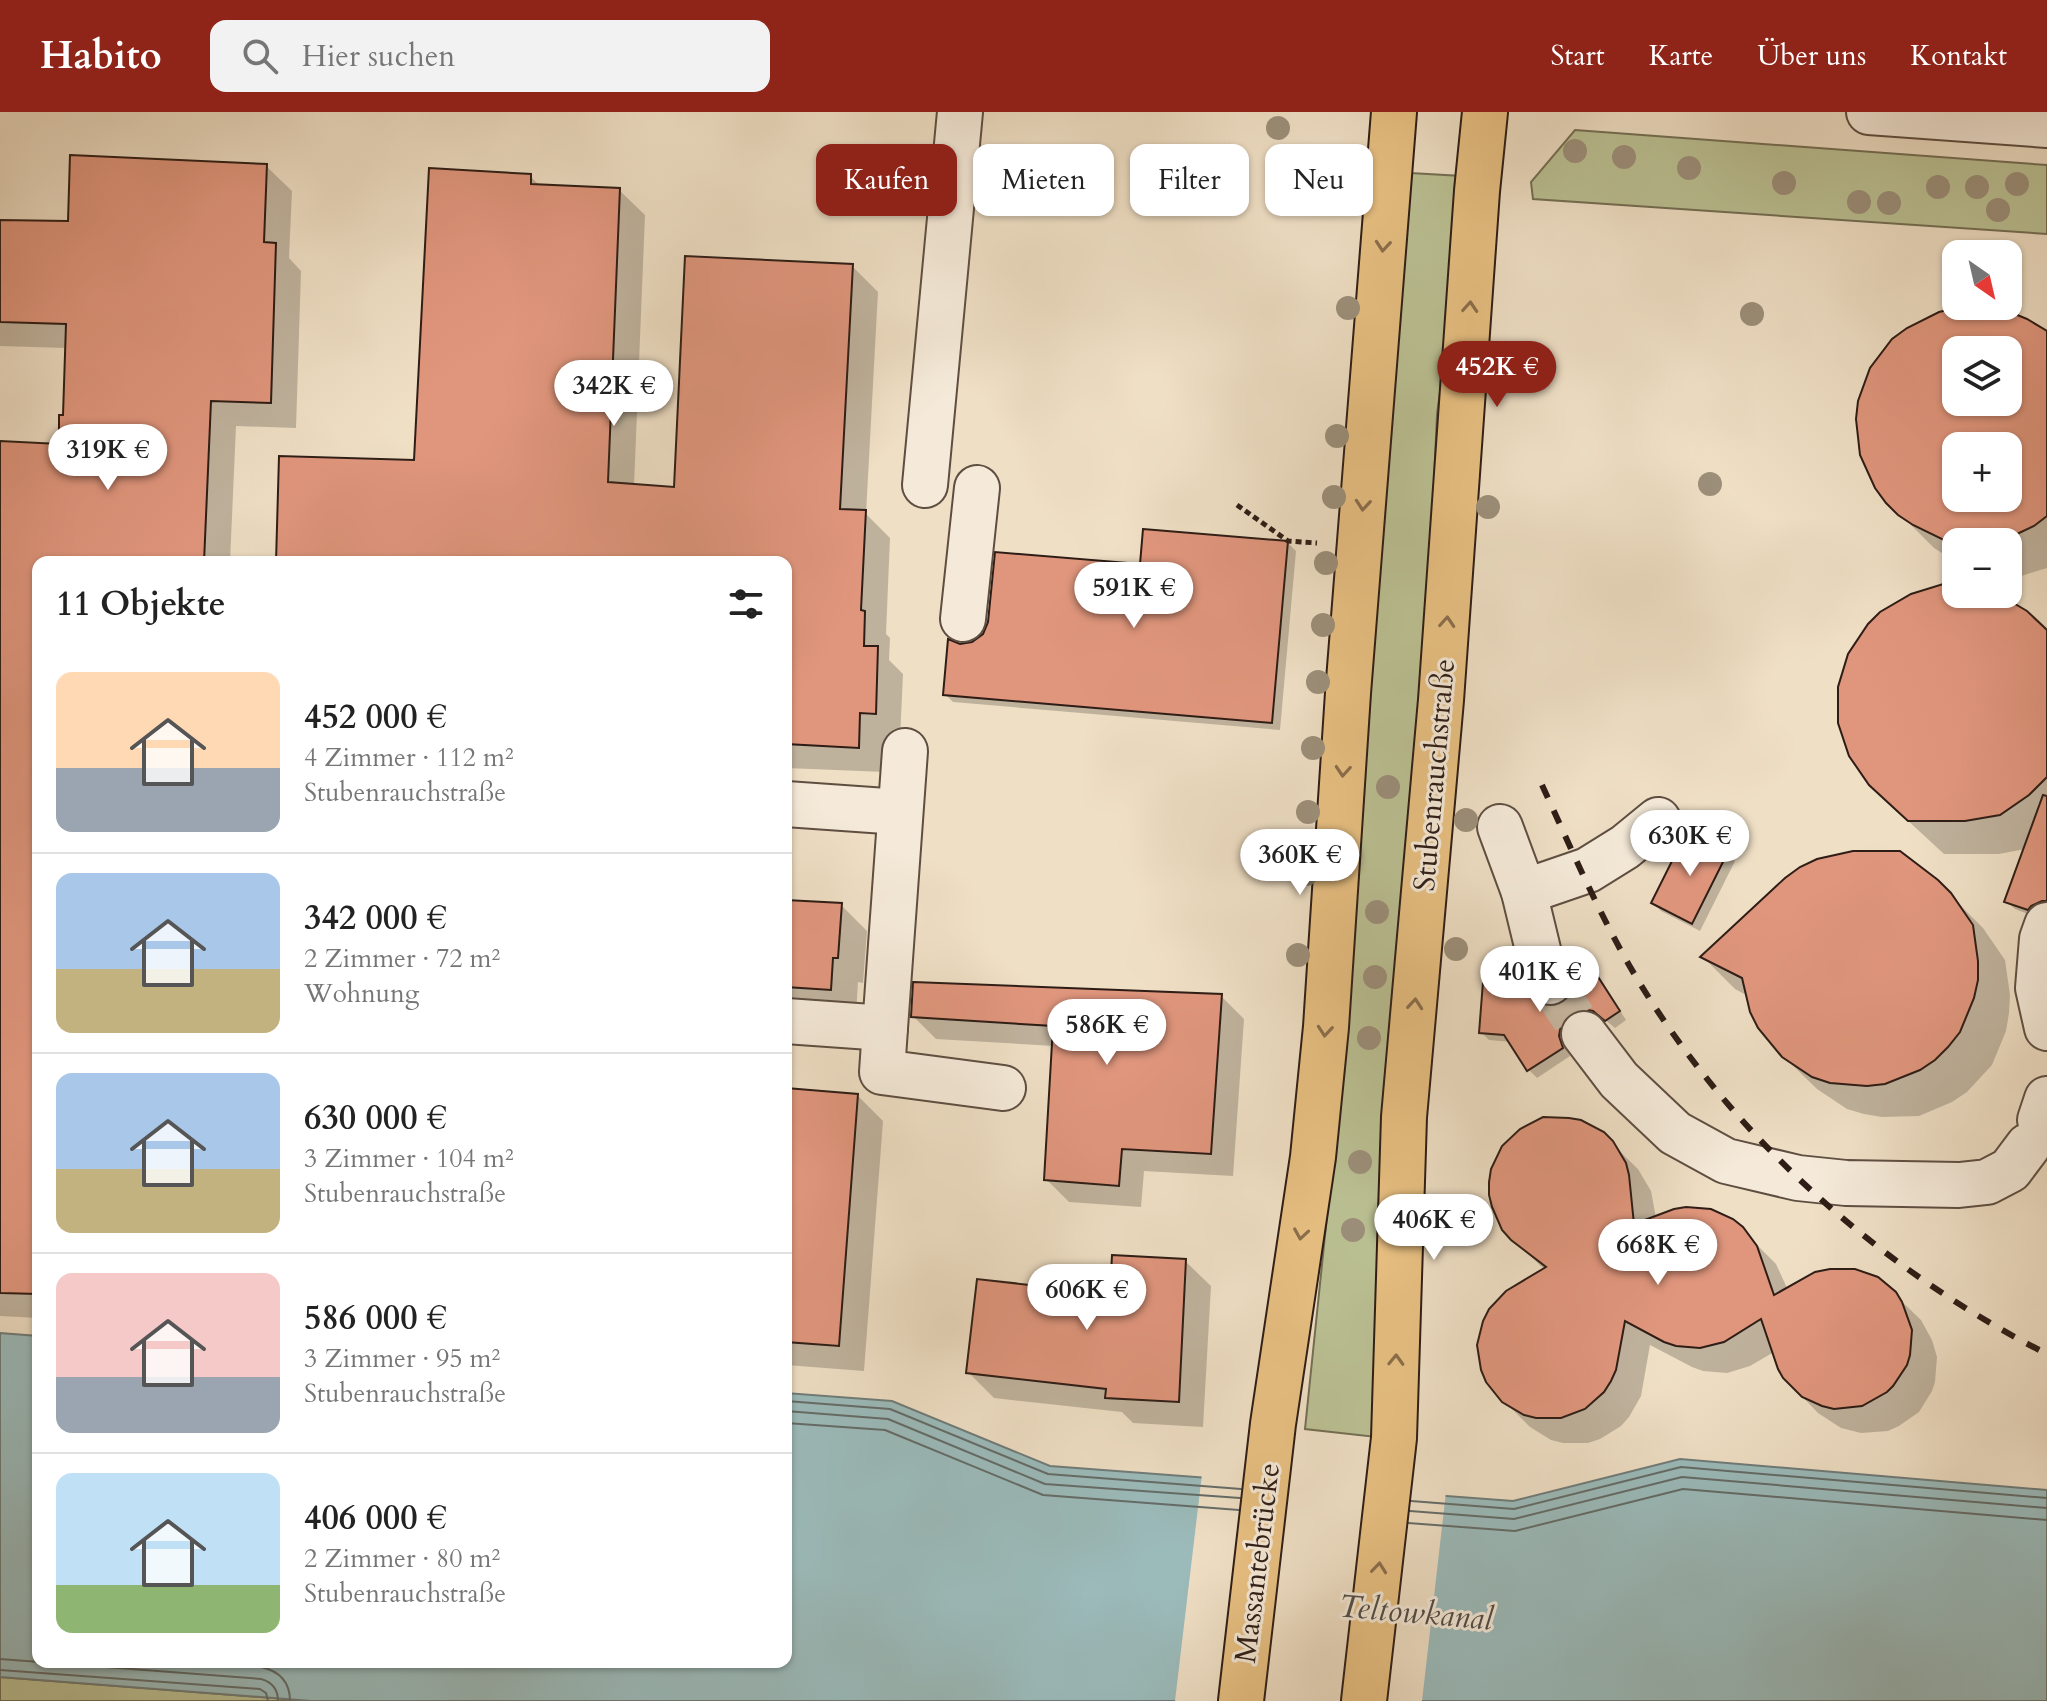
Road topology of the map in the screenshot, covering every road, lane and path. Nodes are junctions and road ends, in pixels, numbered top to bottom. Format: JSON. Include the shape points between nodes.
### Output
{"nodes":[{"id":1,"x":960,"y":112,"type":"edge"},
{"id":2,"x":1394,"y":112,"type":"edge"},
{"id":3,"x":1485,"y":112,"type":"edge"},
{"id":4,"x":1869,"y":112,"type":"edge"},
{"id":5,"x":2047,"y":125,"type":"edge"},
{"id":6,"x":925,"y":485,"type":"dead end"},
{"id":7,"x":977,"y":488,"type":"dead end"},
{"id":8,"x":1237,"y":505,"type":"dead end"},
{"id":9,"x":1319,"y":543,"type":"dead end"},
{"id":10,"x":963,"y":619,"type":"dead end"},
{"id":11,"x":905,"y":751,"type":"dead end"},
{"id":12,"x":792,"y":804,"type":"edge"},
{"id":13,"x":900,"y":812,"type":"junction"},
{"id":14,"x":1658,"y":820,"type":"dead end"},
{"id":15,"x":1500,"y":827,"type":"dead end"},
{"id":16,"x":1524,"y":892,"type":"junction"},
{"id":17,"x":2047,"y":925,"type":"edge"},
{"id":18,"x":1550,"y":982,"type":"tunnel mouth"},
{"id":19,"x":792,"y":1021,"type":"edge"},
{"id":20,"x":885,"y":1028,"type":"junction"},
{"id":21,"x":2047,"y":1028,"type":"edge"},
{"id":22,"x":1584,"y":1034,"type":"tunnel mouth"},
{"id":23,"x":1003,"y":1088,"type":"dead end"},
{"id":24,"x":2038,"y":1121,"type":"edge"},
{"id":25,"x":1241,"y":1701,"type":"edge"},
{"id":26,"x":1364,"y":1701,"type":"edge"}],
"edges":[{"from":1,"to":6,"type":"street"},
{"from":2,"to":25,"type":"main road","name":"Massantebrücke","one_way":true,"via":[[1325,1040]]},
{"from":26,"to":3,"type":"main road","name":"Stubenrauchstraße","one_way":true,"via":[[1394,1438],[1404,1117]]},
{"from":4,"to":5,"type":"street"},
{"from":7,"to":10,"type":"street"},
{"from":8,"to":9,"type":"path","via":[[1288,541]]},
{"from":11,"to":13,"type":"street"},
{"from":12,"to":13,"type":"street"},
{"from":13,"to":20,"type":"street"},
{"from":14,"to":16,"type":"street","via":[[1588,870]]},
{"from":15,"to":16,"type":"street"},
{"from":16,"to":18,"type":"street"},
{"from":17,"to":21,"type":"street","via":[[2038,988]]},
{"from":19,"to":20,"type":"street"},
{"from":20,"to":23,"type":"street","via":[[882,1072]]},
{"from":22,"to":24,"type":"street","via":[[1619,1080],[1675,1133],[1726,1161],[1798,1178],[1987,1182],[2010,1170]]}]}
